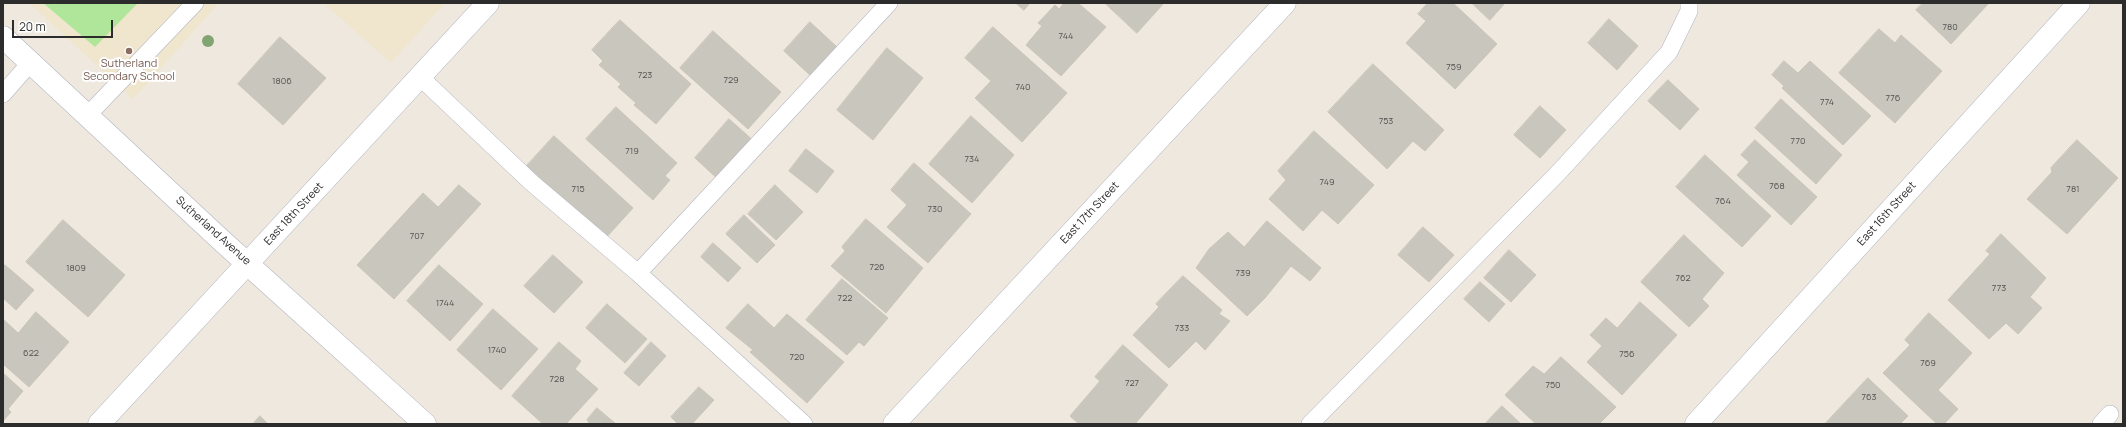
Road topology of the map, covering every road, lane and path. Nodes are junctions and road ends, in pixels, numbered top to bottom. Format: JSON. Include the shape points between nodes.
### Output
{"nodes":[{"id":1,"x":195,"y":3,"type":"edge"},
{"id":2,"x":488,"y":3,"type":"edge"},
{"id":3,"x":889,"y":3,"type":"edge"},
{"id":4,"x":1286,"y":3,"type":"edge"},
{"id":5,"x":1689,"y":3,"type":"edge"},
{"id":6,"x":2079,"y":3,"type":"edge"},
{"id":7,"x":3,"y":37,"type":"edge"},
{"id":8,"x":31,"y":62,"type":"junction"},
{"id":9,"x":420,"y":77,"type":"junction"},
{"id":10,"x":3,"y":94,"type":"edge"},
{"id":11,"x":88,"y":115,"type":"junction"},
{"id":12,"x":248,"y":263,"type":"junction"},
{"id":13,"x":638,"y":272,"type":"junction"},
{"id":14,"x":100,"y":424,"type":"edge"},
{"id":15,"x":425,"y":424,"type":"edge"},
{"id":16,"x":804,"y":424,"type":"edge"},
{"id":17,"x":894,"y":424,"type":"edge"},
{"id":18,"x":1310,"y":424,"type":"edge"},
{"id":19,"x":1696,"y":424,"type":"edge"}],
"edges":[{"from":1,"to":11,"type":"lane"},
{"from":2,"to":9,"type":"street","name":"East 18th Street"},
{"from":3,"to":13,"type":"lane"},
{"from":4,"to":17,"type":"street","name":"East 17th Street"},
{"from":5,"to":18,"type":"lane","via":[[1689,11],[1669,52],[1559,172]]},
{"from":6,"to":19,"type":"street","name":"East 16th Street"},
{"from":7,"to":8,"type":"street","name":"Sutherland Avenue"},
{"from":8,"to":10,"type":"lane"},
{"from":8,"to":11,"type":"street","name":"Sutherland Avenue"},
{"from":9,"to":12,"type":"street","name":"East 18th Street"},
{"from":9,"to":13,"type":"lane","via":[[532,183]]},
{"from":11,"to":12,"type":"street","name":"Sutherland Avenue","via":[[220,240]]},
{"from":12,"to":14,"type":"street","name":"East 18th Street"},
{"from":12,"to":15,"type":"street","name":"Sutherland Avenue"},
{"from":13,"to":16,"type":"lane"}]}
